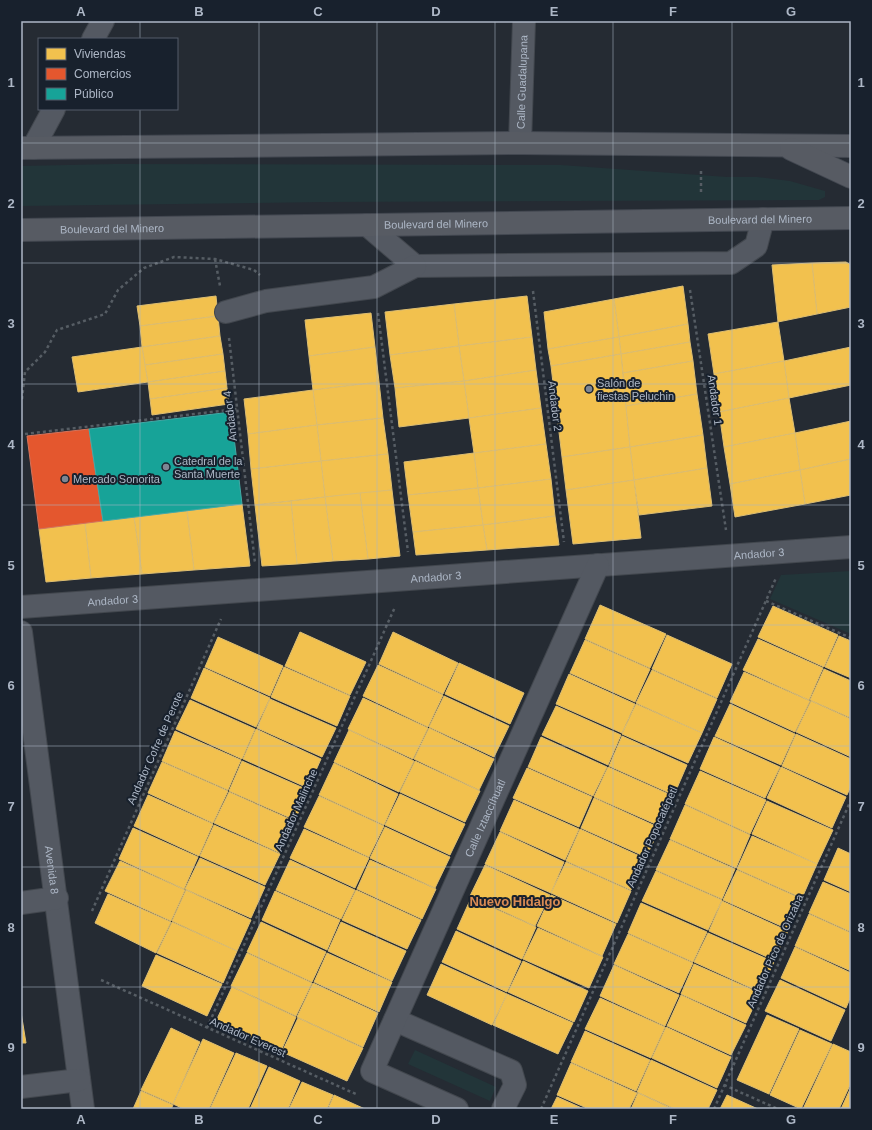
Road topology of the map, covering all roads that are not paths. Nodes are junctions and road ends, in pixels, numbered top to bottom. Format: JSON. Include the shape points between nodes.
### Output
{"nodes":[{"id":1,"x":103,"y":21,"type":"edge"},
{"id":2,"x":524,"y":21,"type":"edge"},
{"id":3,"x":94,"y":38,"type":"edge"},
{"id":4,"x":53,"y":110,"type":"edge"},
{"id":5,"x":520,"y":143,"type":"junction"},
{"id":6,"x":783,"y":145,"type":"junction"},
{"id":7,"x":851,"y":146,"type":"edge"},
{"id":8,"x":27,"y":148,"type":"edge"},
{"id":9,"x":851,"y":177,"type":"edge"},
{"id":10,"x":851,"y":218,"type":"edge"},
{"id":11,"x":762,"y":219,"type":"junction"},
{"id":12,"x":367,"y":225,"type":"junction"},
{"id":13,"x":21,"y":230,"type":"edge"},
{"id":14,"x":415,"y":266,"type":"junction"},
{"id":15,"x":226,"y":312,"type":"road end"},
{"id":16,"x":851,"y":547,"type":"edge"},
{"id":17,"x":598,"y":566,"type":"junction"},
{"id":18,"x":21,"y":607,"type":"edge"},
{"id":19,"x":21,"y":632,"type":"edge"},
{"id":20,"x":27,"y":716,"type":"edge"},
{"id":21,"x":57,"y":898,"type":"junction"},
{"id":22,"x":21,"y":903,"type":"edge"},
{"id":23,"x":395,"y":1020,"type":"junction"},
{"id":24,"x":79,"y":1080,"type":"junction"},
{"id":25,"x":21,"y":1087,"type":"edge"},
{"id":26,"x":83,"y":1109,"type":"edge"},
{"id":27,"x":457,"y":1109,"type":"edge"},
{"id":28,"x":503,"y":1109,"type":"edge"}],
"edges":[{"from":1,"to":3,"type":"street"},
{"from":2,"to":5,"type":"street","name":"Calle Guadalupana"},
{"from":4,"to":8,"type":"street"},
{"from":5,"to":6,"type":"main road"},
{"from":5,"to":8,"type":"main road"},
{"from":6,"to":7,"type":"main road"},
{"from":6,"to":9,"type":"main road"},
{"from":10,"to":11,"type":"main road","name":"Boulevard del Minero"},
{"from":11,"to":12,"type":"main road","name":"Boulevard del Minero"},
{"from":11,"to":14,"type":"street","via":[[756,246],[731,263]]},
{"from":12,"to":13,"type":"main road","name":"Boulevard del Minero"},
{"from":12,"to":14,"type":"street"},
{"from":14,"to":15,"type":"street","via":[[374,287],[266,301]]},
{"from":16,"to":17,"type":"street","name":"Andador 3"},
{"from":17,"to":18,"type":"street","name":"Andador 3"},
{"from":17,"to":23,"type":"street","name":"Calle Iztaccíhuatl"},
{"from":19,"to":20,"type":"street","name":"Avenida 8"},
{"from":20,"to":21,"type":"street","name":"Avenida 8"},
{"from":21,"to":22,"type":"street"},
{"from":21,"to":24,"type":"street","name":"Avenida 8"},
{"from":23,"to":27,"type":"street","name":"Calle Iztaccíhuatl","via":[[372,1071]]},
{"from":23,"to":28,"type":"street","via":[[511,1071],[515,1085]]},
{"from":24,"to":25,"type":"street"},
{"from":24,"to":26,"type":"street","name":"Avenida 8"}]}
